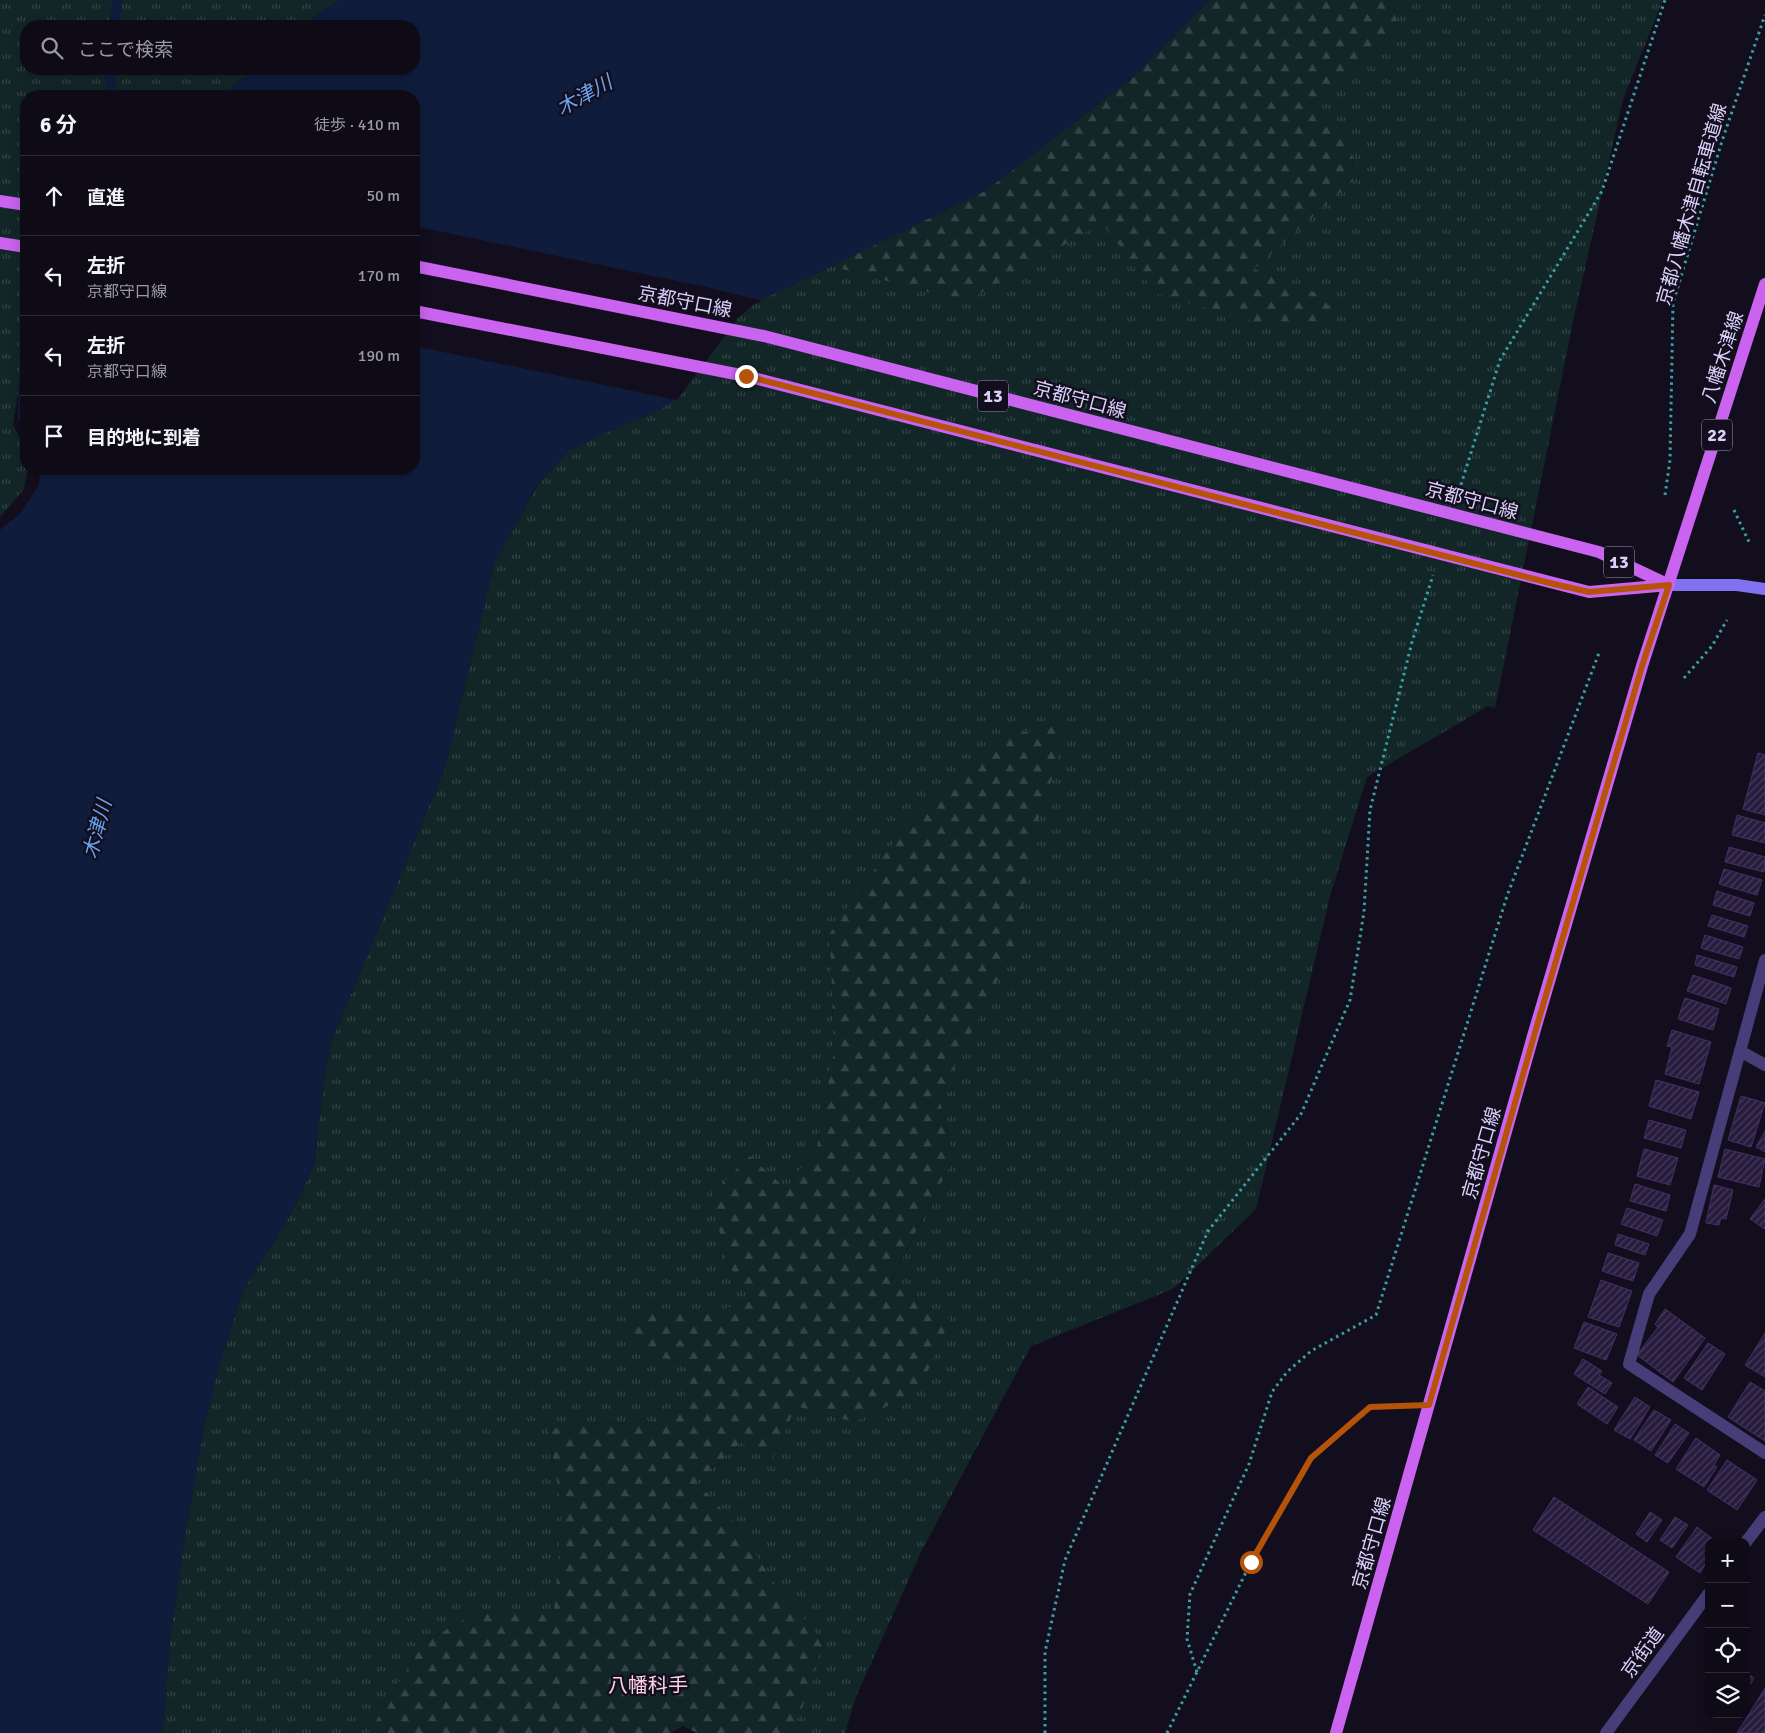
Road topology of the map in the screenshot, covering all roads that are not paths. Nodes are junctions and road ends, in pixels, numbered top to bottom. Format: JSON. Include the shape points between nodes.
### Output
{"nodes":[{"id":1,"x":0,"y":201,"type":"edge"},
{"id":2,"x":20,"y":204,"type":"edge"},
{"id":3,"x":0,"y":243,"type":"edge"},
{"id":4,"x":20,"y":246,"type":"edge"},
{"id":5,"x":420,"y":267,"type":"edge"},
{"id":6,"x":1765,"y":284,"type":"edge"},
{"id":7,"x":420,"y":312,"type":"edge"},
{"id":8,"x":1669,"y":585,"type":"junction"},
{"id":9,"x":1765,"y":589,"type":"edge"},
{"id":10,"x":1765,"y":960,"type":"edge"},
{"id":11,"x":1740,"y":1051,"type":"junction"},
{"id":12,"x":1765,"y":1065,"type":"edge"},
{"id":13,"x":1765,"y":1453,"type":"edge"},
{"id":14,"x":1765,"y":1517,"type":"edge"},
{"id":15,"x":1749,"y":1538,"type":"edge"},
{"id":16,"x":1705,"y":1598,"type":"edge"},
{"id":17,"x":1336,"y":1733,"type":"edge"},
{"id":18,"x":1606,"y":1733,"type":"edge"}],
"edges":[{"from":1,"to":2,"type":"main road"},
{"from":3,"to":4,"type":"main road"},
{"from":5,"to":8,"type":"main road","name":"京都守口線","number":"13","via":[[764,336],[1599,552]]},
{"from":6,"to":8,"type":"main road","name":"八幡木津線","number":"22"},
{"from":7,"to":8,"type":"main road","number":"13","via":[[746,376],[1589,592]]},
{"from":8,"to":9,"type":"street","via":[[1737,585]]},
{"from":8,"to":17,"type":"main road","name":"京都守口線","via":[[1639,675],[1534,1036]]},
{"from":10,"to":11,"type":"street"},
{"from":11,"to":12,"type":"street"},
{"from":11,"to":13,"type":"street","via":[[1690,1234],[1649,1294],[1629,1364]]},
{"from":14,"to":15,"type":"street"},
{"from":16,"to":18,"type":"street","name":"京街道"}]}
